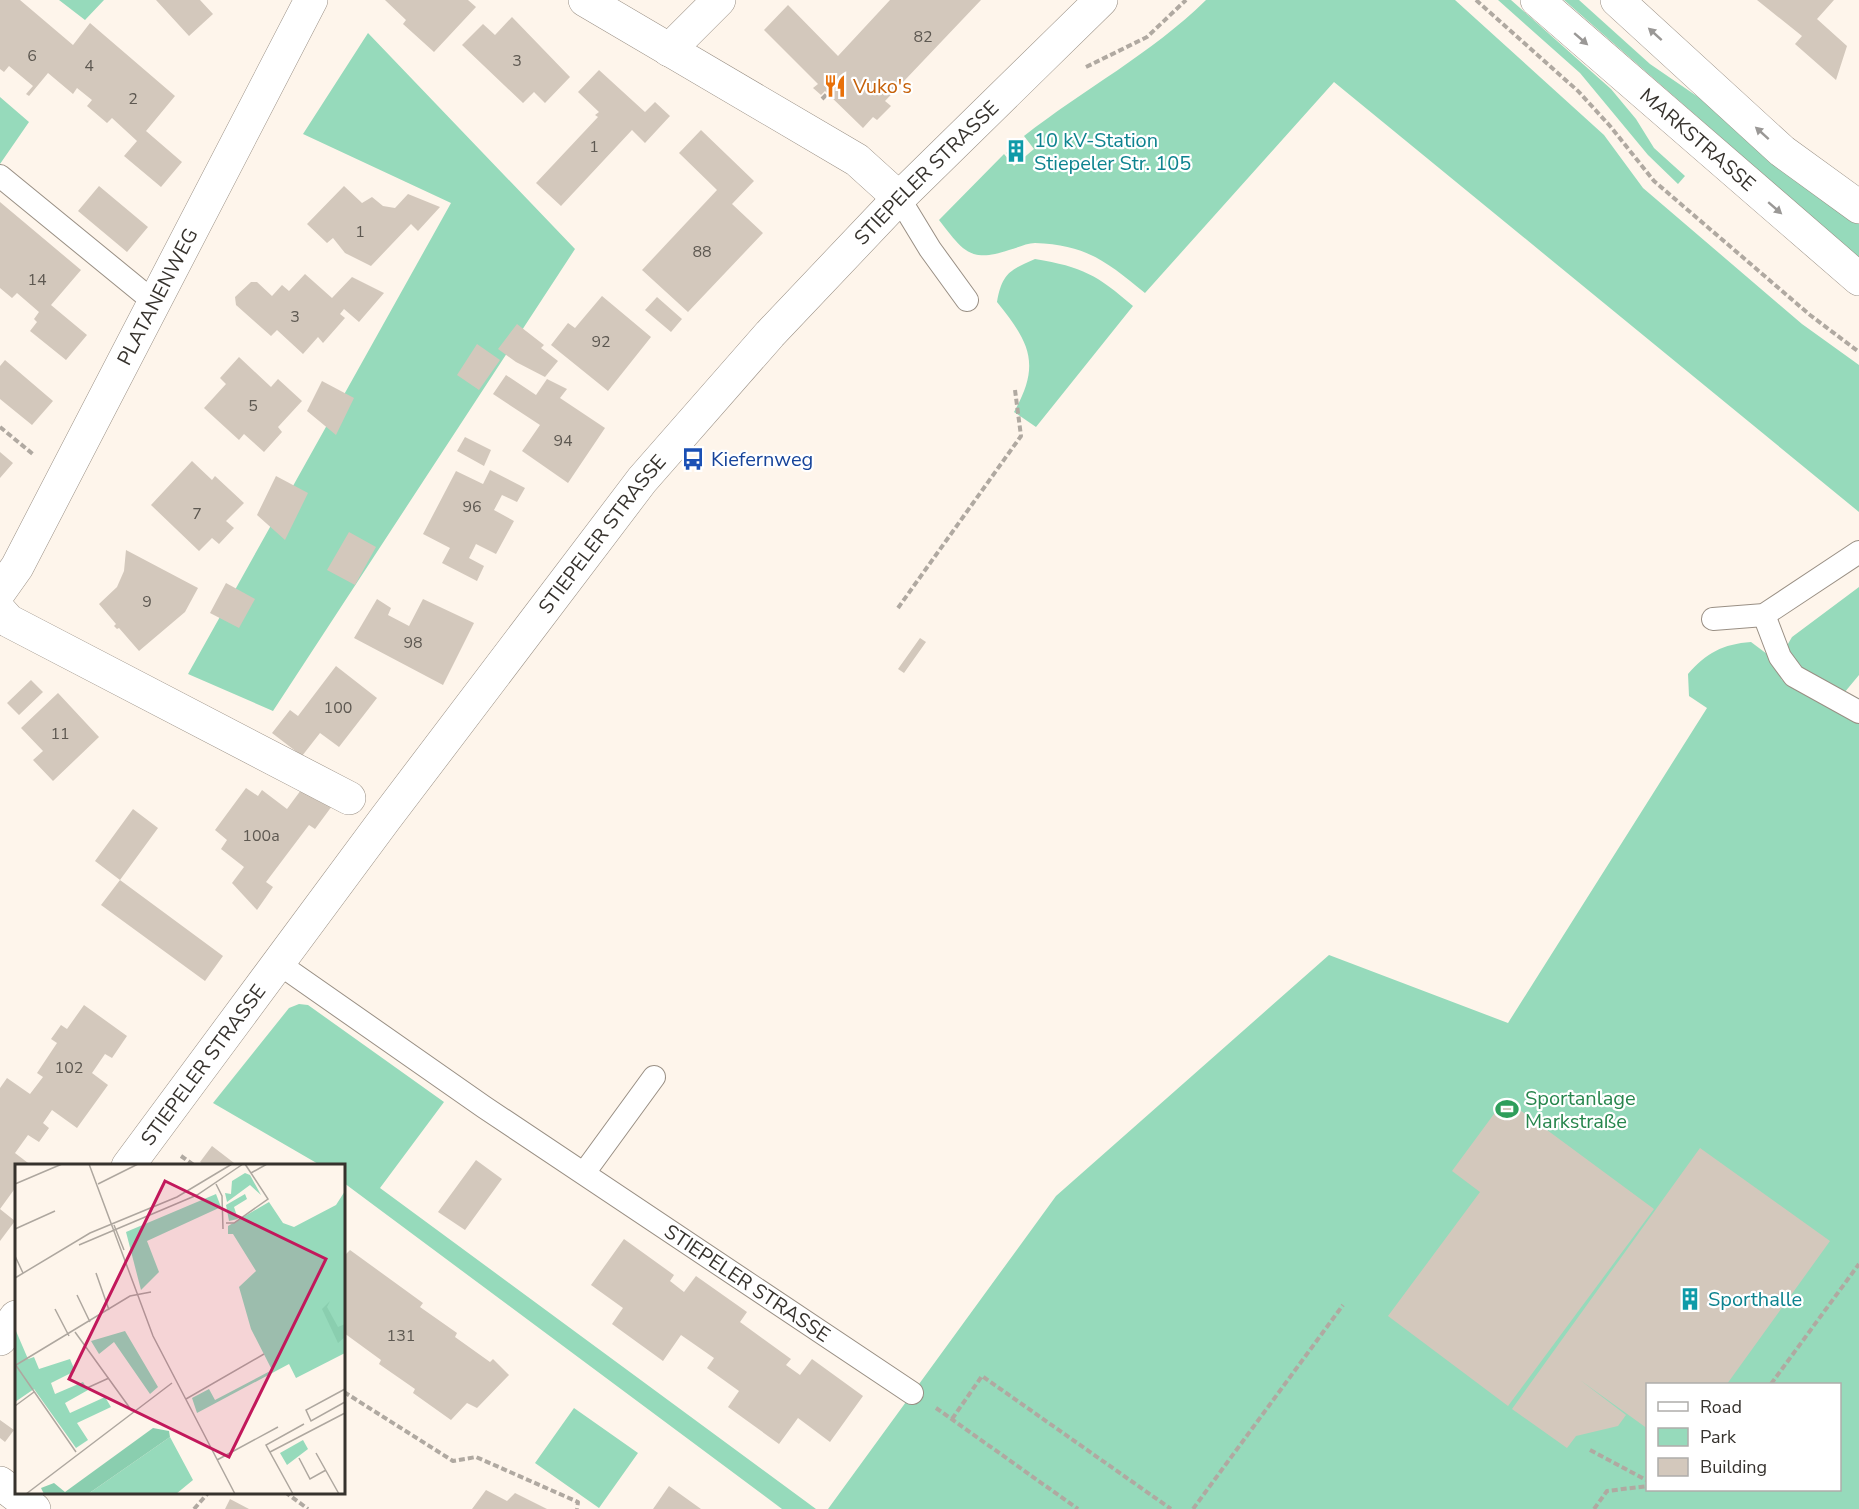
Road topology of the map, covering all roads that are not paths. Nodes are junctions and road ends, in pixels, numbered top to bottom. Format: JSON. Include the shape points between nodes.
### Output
{"nodes":[{"id":1,"x":311,"y":0,"type":"edge"},
{"id":2,"x":585,"y":0,"type":"edge"},
{"id":3,"x":719,"y":0,"type":"edge"},
{"id":4,"x":1537,"y":0,"type":"edge"},
{"id":5,"x":1617,"y":0,"type":"edge"},
{"id":6,"x":1100,"y":3,"type":"edge"},
{"id":7,"x":669,"y":50,"type":"junction"},
{"id":8,"x":0,"y":176,"type":"edge"},
{"id":9,"x":899,"y":198,"type":"junction"},
{"id":10,"x":1859,"y":207,"type":"edge"},
{"id":11,"x":1859,"y":279,"type":"edge"},
{"id":12,"x":967,"y":300,"type":"dead end"},
{"id":13,"x":154,"y":302,"type":"junction"},
{"id":14,"x":1859,"y":552,"type":"edge"},
{"id":15,"x":0,"y":591,"type":"edge"},
{"id":16,"x":0,"y":611,"type":"edge"},
{"id":17,"x":1764,"y":615,"type":"junction"},
{"id":18,"x":1713,"y":619,"type":"dead end"},
{"id":19,"x":1859,"y":712,"type":"edge"},
{"id":20,"x":349,"y":798,"type":"dead end"},
{"id":21,"x":278,"y":963,"type":"junction"},
{"id":22,"x":654,"y":1077,"type":"dead end"},
{"id":23,"x":129,"y":1164,"type":"edge"},
{"id":24,"x":584,"y":1173,"type":"junction"},
{"id":25,"x":15,"y":1318,"type":"edge"},
{"id":26,"x":0,"y":1339,"type":"edge"},
{"id":27,"x":912,"y":1393,"type":"road end"},
{"id":28,"x":0,"y":1483,"type":"edge"},
{"id":29,"x":34,"y":1509,"type":"edge"}],
"edges":[{"from":1,"to":13,"type":"street","name":"PLATANENWEG"},
{"from":2,"to":7,"type":"street"},
{"from":3,"to":7,"type":"street"},
{"from":4,"to":11,"type":"street","name":"MARKSTRASSE","one_way":true},
{"from":10,"to":5,"type":"street","one_way":true,"via":[[1782,151]]},
{"from":6,"to":9,"type":"street","name":"STIEPELER STRASSE"},
{"from":7,"to":9,"type":"street","via":[[857,160]]},
{"from":8,"to":13,"type":"lane"},
{"from":9,"to":12,"type":"lane"},
{"from":9,"to":21,"type":"street","name":"STIEPELER STRASSE","via":[[770,334],[642,480]]},
{"from":13,"to":15,"type":"street","name":"PLATANENWEG","via":[[17,567]]},
{"from":14,"to":17,"type":"lane"},
{"from":16,"to":20,"type":"street","via":[[9,621]]},
{"from":17,"to":18,"type":"lane"},
{"from":17,"to":19,"type":"lane","via":[[1780,657],[1794,676]]},
{"from":21,"to":23,"type":"street","name":"STIEPELER STRASSE"},
{"from":21,"to":24,"type":"lane","name":"STIEPELER STRASSE"},
{"from":22,"to":24,"type":"lane"},
{"from":24,"to":27,"type":"lane","name":"STIEPELER STRASSE"},
{"from":25,"to":26,"type":"street"},
{"from":28,"to":29,"type":"street"}]}
